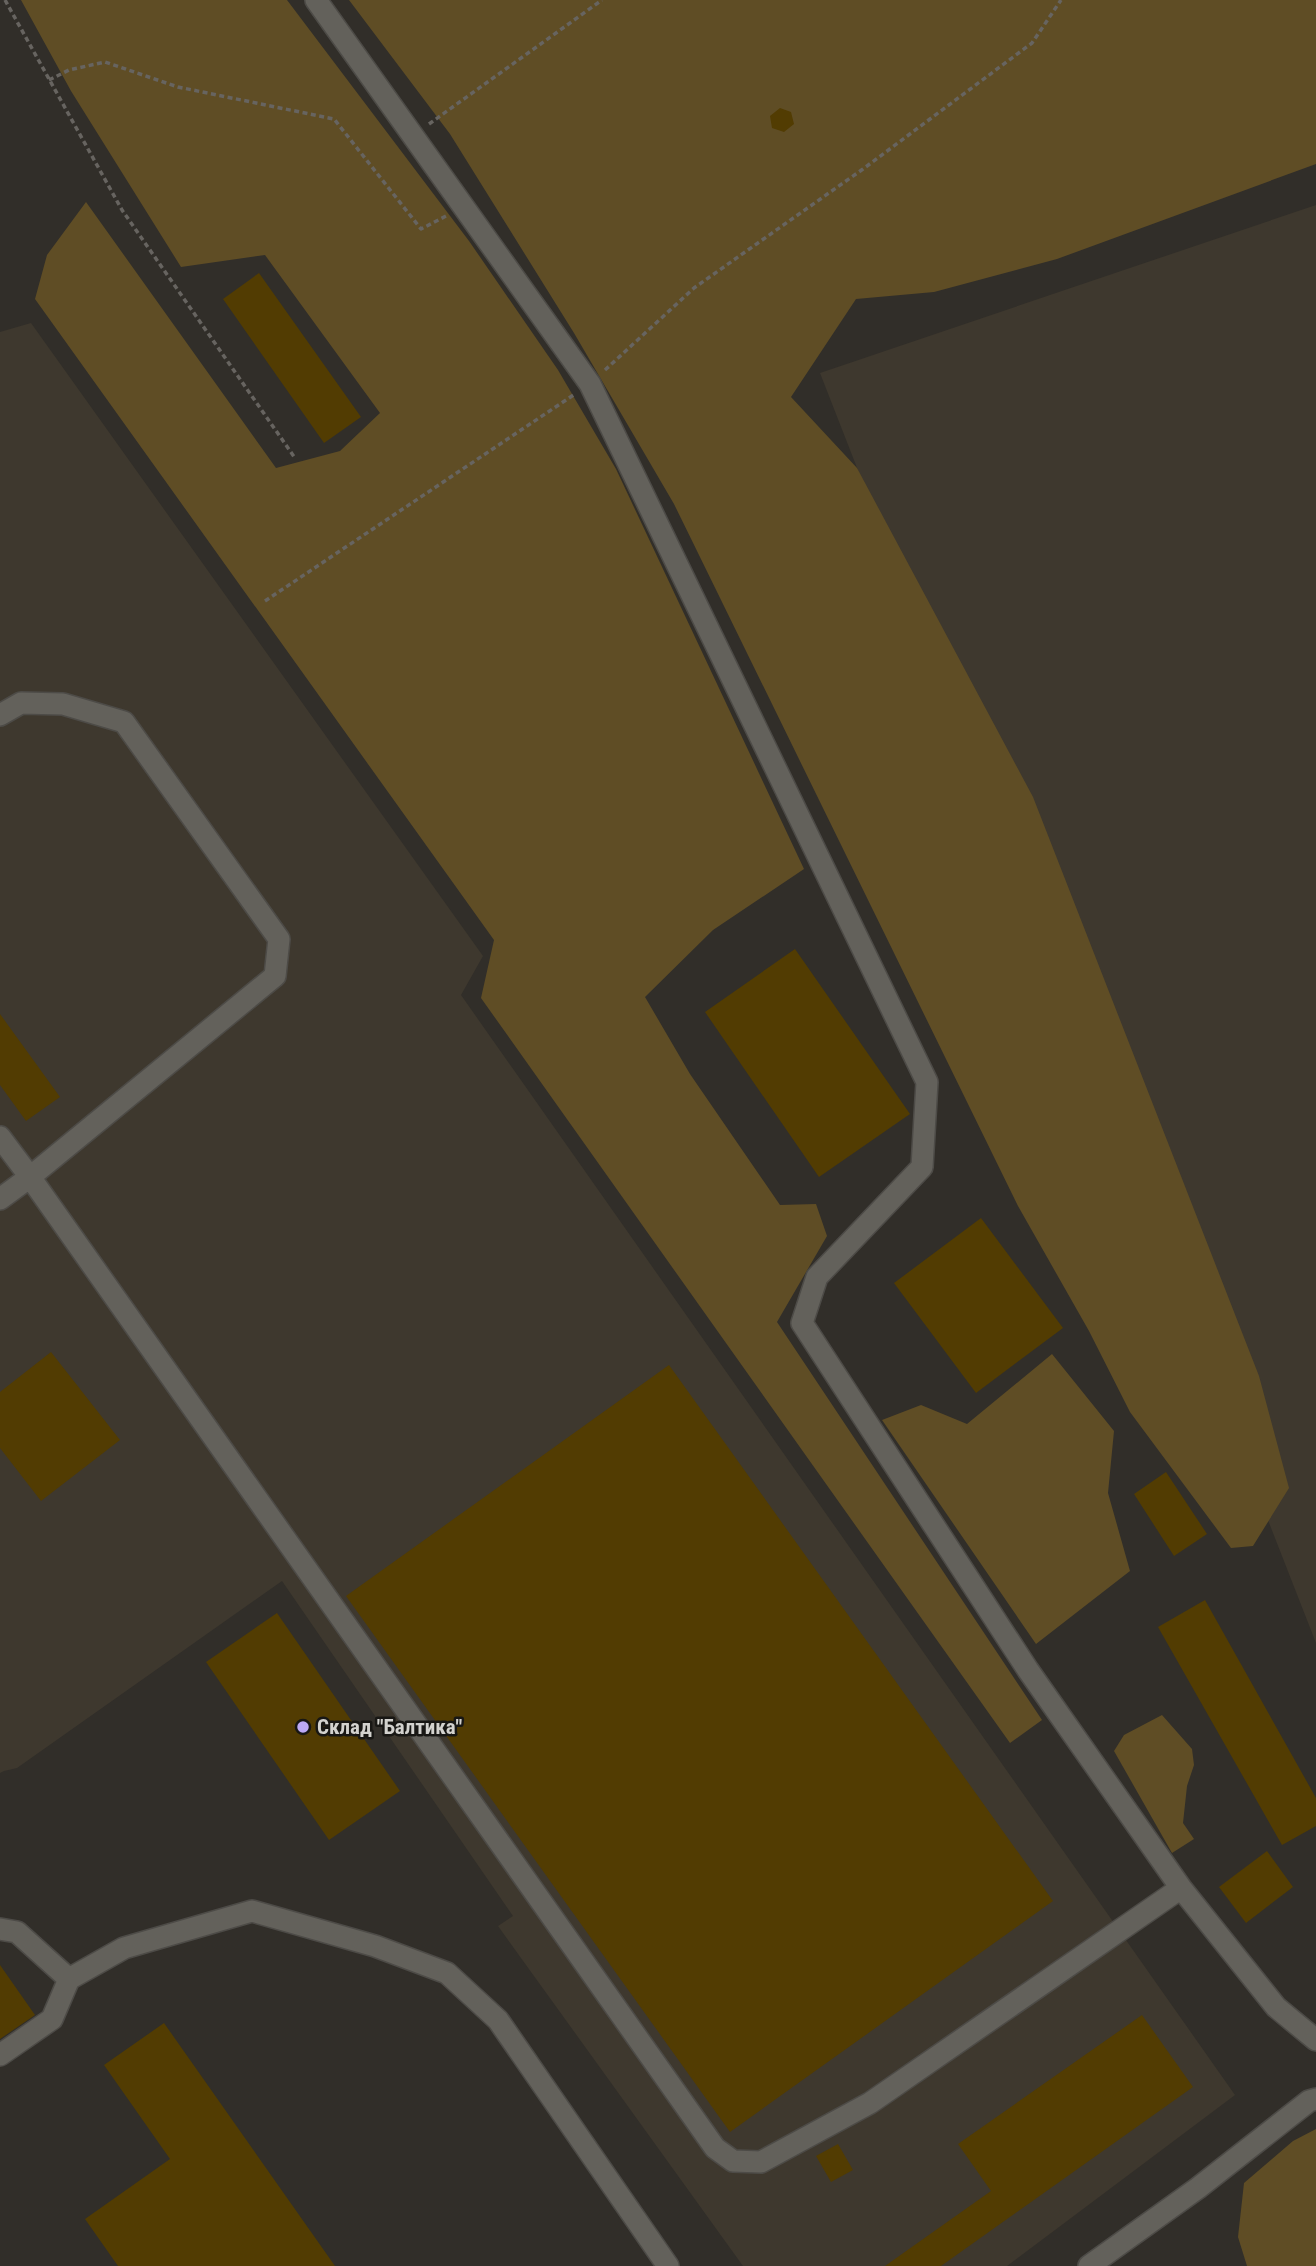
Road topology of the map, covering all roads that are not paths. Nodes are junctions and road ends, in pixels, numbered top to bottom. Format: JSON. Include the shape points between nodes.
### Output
{"nodes":[{"id":1,"x":316,"y":0,"type":"edge"},
{"id":2,"x":0,"y":715,"type":"edge"},
{"id":3,"x":0,"y":1137,"type":"edge"},
{"id":4,"x":30,"y":1177,"type":"junction"},
{"id":5,"x":0,"y":1199,"type":"edge"},
{"id":6,"x":1181,"y":1888,"type":"junction"},
{"id":7,"x":0,"y":1929,"type":"edge"},
{"id":8,"x":69,"y":1979,"type":"junction"},
{"id":9,"x":1316,"y":2040,"type":"edge"},
{"id":10,"x":0,"y":2055,"type":"edge"},
{"id":11,"x":1316,"y":2099,"type":"edge"},
{"id":12,"x":668,"y":2266,"type":"edge"},
{"id":13,"x":1089,"y":2266,"type":"edge"}],
"edges":[{"from":1,"to":6,"type":"street","via":[[590,384],[927,1082],[922,1167],[817,1277],[802,1323],[1028,1670]]},
{"from":2,"to":4,"type":"street","via":[[21,703],[63,704],[124,722],[279,939],[275,976]]},
{"from":3,"to":4,"type":"street"},
{"from":4,"to":5,"type":"street"},
{"from":4,"to":6,"type":"street","via":[[715,2148],[733,2161],[761,2162],[870,2103]]},
{"from":6,"to":9,"type":"street","via":[[1276,2007]]},
{"from":7,"to":8,"type":"street","via":[[17,1932]]},
{"from":8,"to":10,"type":"street","via":[[52,2019]]},
{"from":8,"to":12,"type":"street","via":[[124,1948],[252,1911],[375,1945],[447,1973],[498,2020]]},
{"from":11,"to":13,"type":"street"}]}
